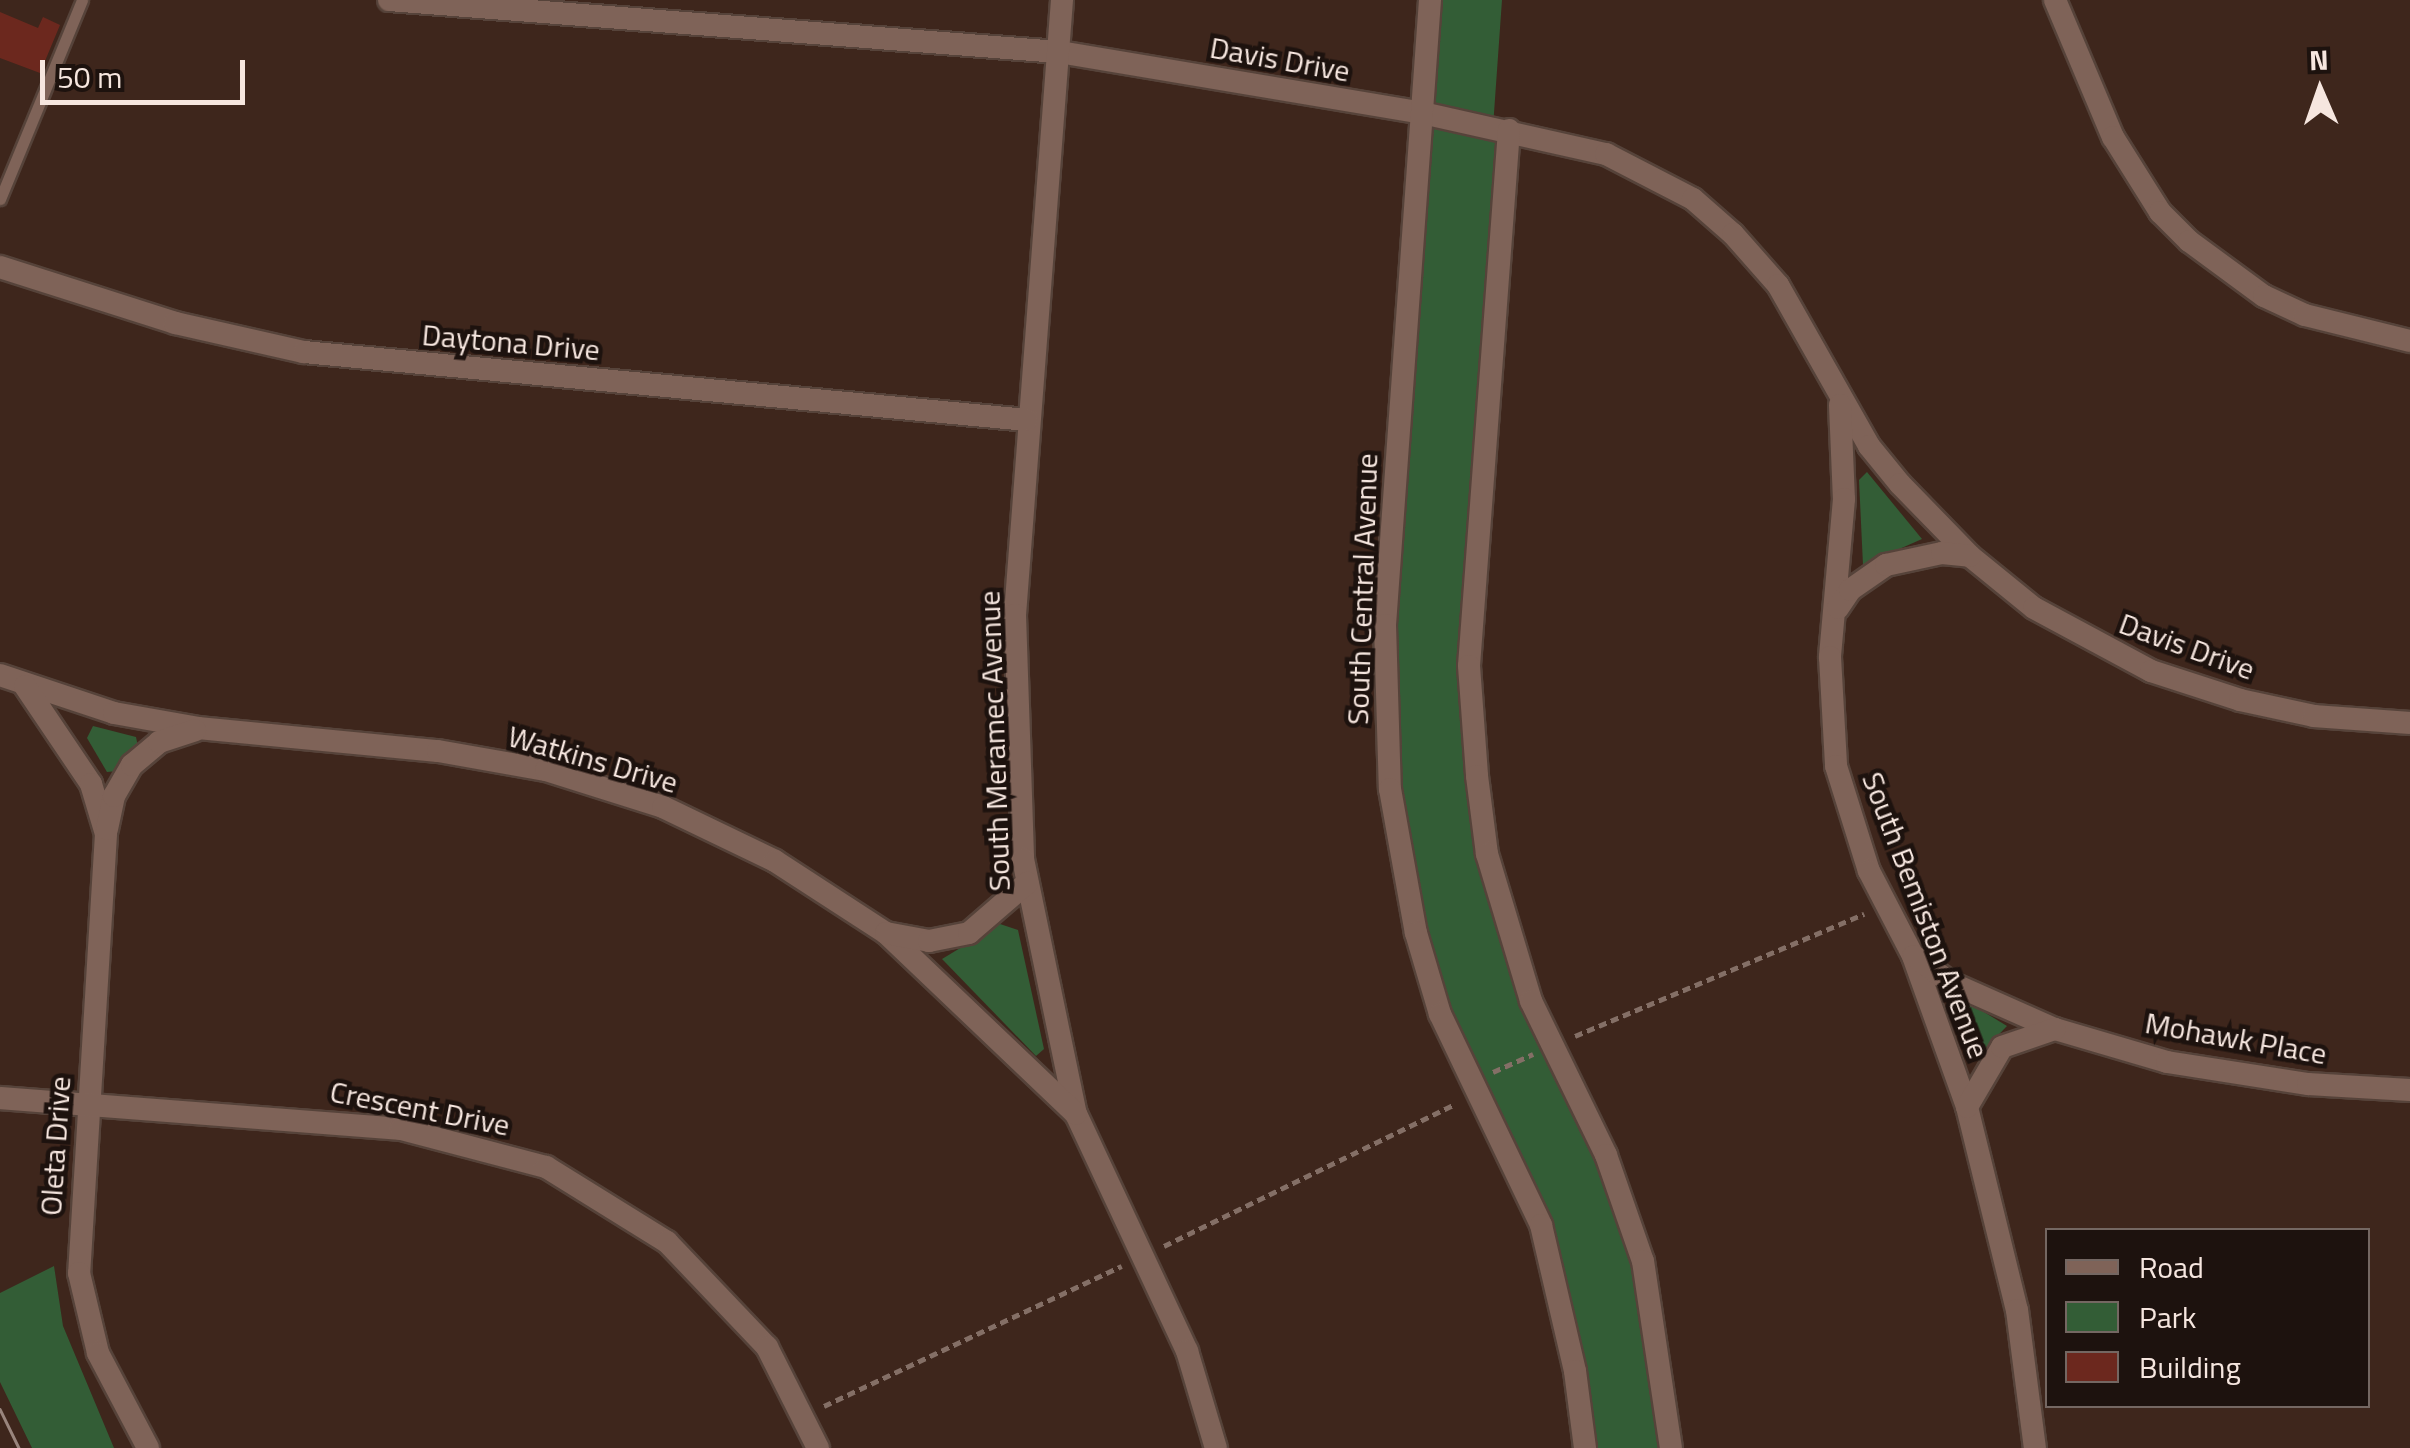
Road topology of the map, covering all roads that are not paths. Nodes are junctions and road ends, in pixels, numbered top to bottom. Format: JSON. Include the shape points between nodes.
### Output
{"nodes":[{"id":1,"x":82,"y":0,"type":"edge"},
{"id":2,"x":389,"y":0,"type":"edge"},
{"id":3,"x":1062,"y":0,"type":"edge"},
{"id":4,"x":1430,"y":0,"type":"edge"},
{"id":5,"x":2054,"y":0,"type":"edge"},
{"id":6,"x":1059,"y":52,"type":"junction"},
{"id":7,"x":1422,"y":114,"type":"junction"},
{"id":8,"x":1509,"y":130,"type":"junction"},
{"id":9,"x":0,"y":200,"type":"edge"},
{"id":10,"x":0,"y":267,"type":"edge"},
{"id":11,"x":2410,"y":341,"type":"edge"},
{"id":12,"x":1840,"y":396,"type":"junction"},
{"id":13,"x":1027,"y":420,"type":"junction"},
{"id":14,"x":1970,"y":556,"type":"junction"},
{"id":15,"x":1836,"y":612,"type":"junction"},
{"id":16,"x":0,"y":676,"type":"edge"},
{"id":17,"x":26,"y":686,"type":"junction"},
{"id":18,"x":2410,"y":723,"type":"edge"},
{"id":19,"x":198,"y":728,"type":"junction"},
{"id":20,"x":106,"y":834,"type":"junction"},
{"id":21,"x":1027,"y":883,"type":"junction"},
{"id":22,"x":886,"y":933,"type":"junction"},
{"id":23,"x":1913,"y":956,"type":"junction"},
{"id":24,"x":2055,"y":1030,"type":"junction"},
{"id":25,"x":2410,"y":1090,"type":"edge"},
{"id":26,"x":0,"y":1098,"type":"edge"},
{"id":27,"x":88,"y":1101,"type":"junction"},
{"id":28,"x":1968,"y":1107,"type":"junction"},
{"id":29,"x":1076,"y":1114,"type":"junction"},
{"id":30,"x":148,"y":1448,"type":"edge"},
{"id":31,"x":818,"y":1448,"type":"edge"},
{"id":32,"x":1216,"y":1448,"type":"edge"},
{"id":33,"x":1584,"y":1448,"type":"edge"},
{"id":34,"x":1671,"y":1448,"type":"edge"},
{"id":35,"x":2035,"y":1448,"type":"edge"}],
"edges":[{"from":1,"to":9,"type":"lane"},
{"from":2,"to":6,"type":"street","name":"Davis Drive"},
{"from":3,"to":6,"type":"street","name":"South Meramec Avenue"},
{"from":4,"to":7,"type":"street","name":"South Central Avenue"},
{"from":5,"to":11,"type":"street","via":[[2114,137],[2160,212],[2189,241],[2222,269],[2305,315]]},
{"from":6,"to":7,"type":"street","name":"Davis Drive"},
{"from":6,"to":13,"type":"street","name":"South Meramec Avenue"},
{"from":7,"to":8,"type":"street","name":"Davis Drive"},
{"from":7,"to":33,"type":"street","name":"South Central Avenue","via":[[1386,606],[1390,789],[1416,934],[1440,1014],[1540,1225],[1575,1371]]},
{"from":8,"to":12,"type":"street","name":"Davis Drive","via":[[1606,154],[1693,198],[1778,285]]},
{"from":8,"to":34,"type":"street","via":[[1469,666],[1487,854],[1507,929],[1552,1045],[1606,1155],[1643,1261]]},
{"from":10,"to":13,"type":"street","name":"Daytona Drive","via":[[176,324],[304,352]]},
{"from":12,"to":14,"type":"street","name":"Davis Drive","via":[[1900,484]]},
{"from":12,"to":15,"type":"street","name":"South Bemiston Avenue","via":[[1844,498]]},
{"from":13,"to":21,"type":"street","name":"South Meramec Avenue","via":[[1015,615]]},
{"from":14,"to":15,"type":"street","via":[[1886,565],[1850,590]]},
{"from":14,"to":18,"type":"street","name":"Davis Drive","via":[[2034,608],[2151,671],[2314,716]]},
{"from":15,"to":23,"type":"street","name":"South Bemiston Avenue","via":[[1830,657],[1836,766],[1885,905]]},
{"from":16,"to":17,"type":"street","name":"Watkins Drive"},
{"from":17,"to":19,"type":"street","name":"Watkins Drive"},
{"from":17,"to":20,"type":"street","name":"Oleta Drive","via":[[90,784]]},
{"from":19,"to":20,"type":"street","name":"Oleta Drive","via":[[159,742],[132,765],[114,796]]},
{"from":19,"to":22,"type":"street","name":"Watkins Drive","via":[[438,750],[546,770],[663,807]]},
{"from":20,"to":27,"type":"street","name":"Oleta Drive"},
{"from":21,"to":22,"type":"street","via":[[969,933],[929,941]]},
{"from":21,"to":29,"type":"street","name":"South Meramec Avenue"},
{"from":22,"to":29,"type":"street","name":"Watkins Drive"},
{"from":23,"to":24,"type":"street","name":"Mohawk Place","via":[[1951,982]]},
{"from":23,"to":28,"type":"street","name":"South Bemiston Avenue"},
{"from":24,"to":25,"type":"street","name":"Mohawk Place","via":[[2242,1076]]},
{"from":24,"to":28,"type":"street","via":[[2002,1047]]},
{"from":26,"to":27,"type":"street","name":"Crescent Drive"},
{"from":27,"to":30,"type":"street","name":"Oleta Drive","via":[[80,1221],[85,1315]]},
{"from":27,"to":31,"type":"street","name":"Crescent Drive","via":[[401,1128],[546,1167],[667,1242],[767,1347]]},
{"from":28,"to":35,"type":"street","name":"South Bemiston Avenue","via":[[2017,1310]]},
{"from":29,"to":32,"type":"street","name":"South Meramec Avenue","via":[[1187,1351]]}]}
